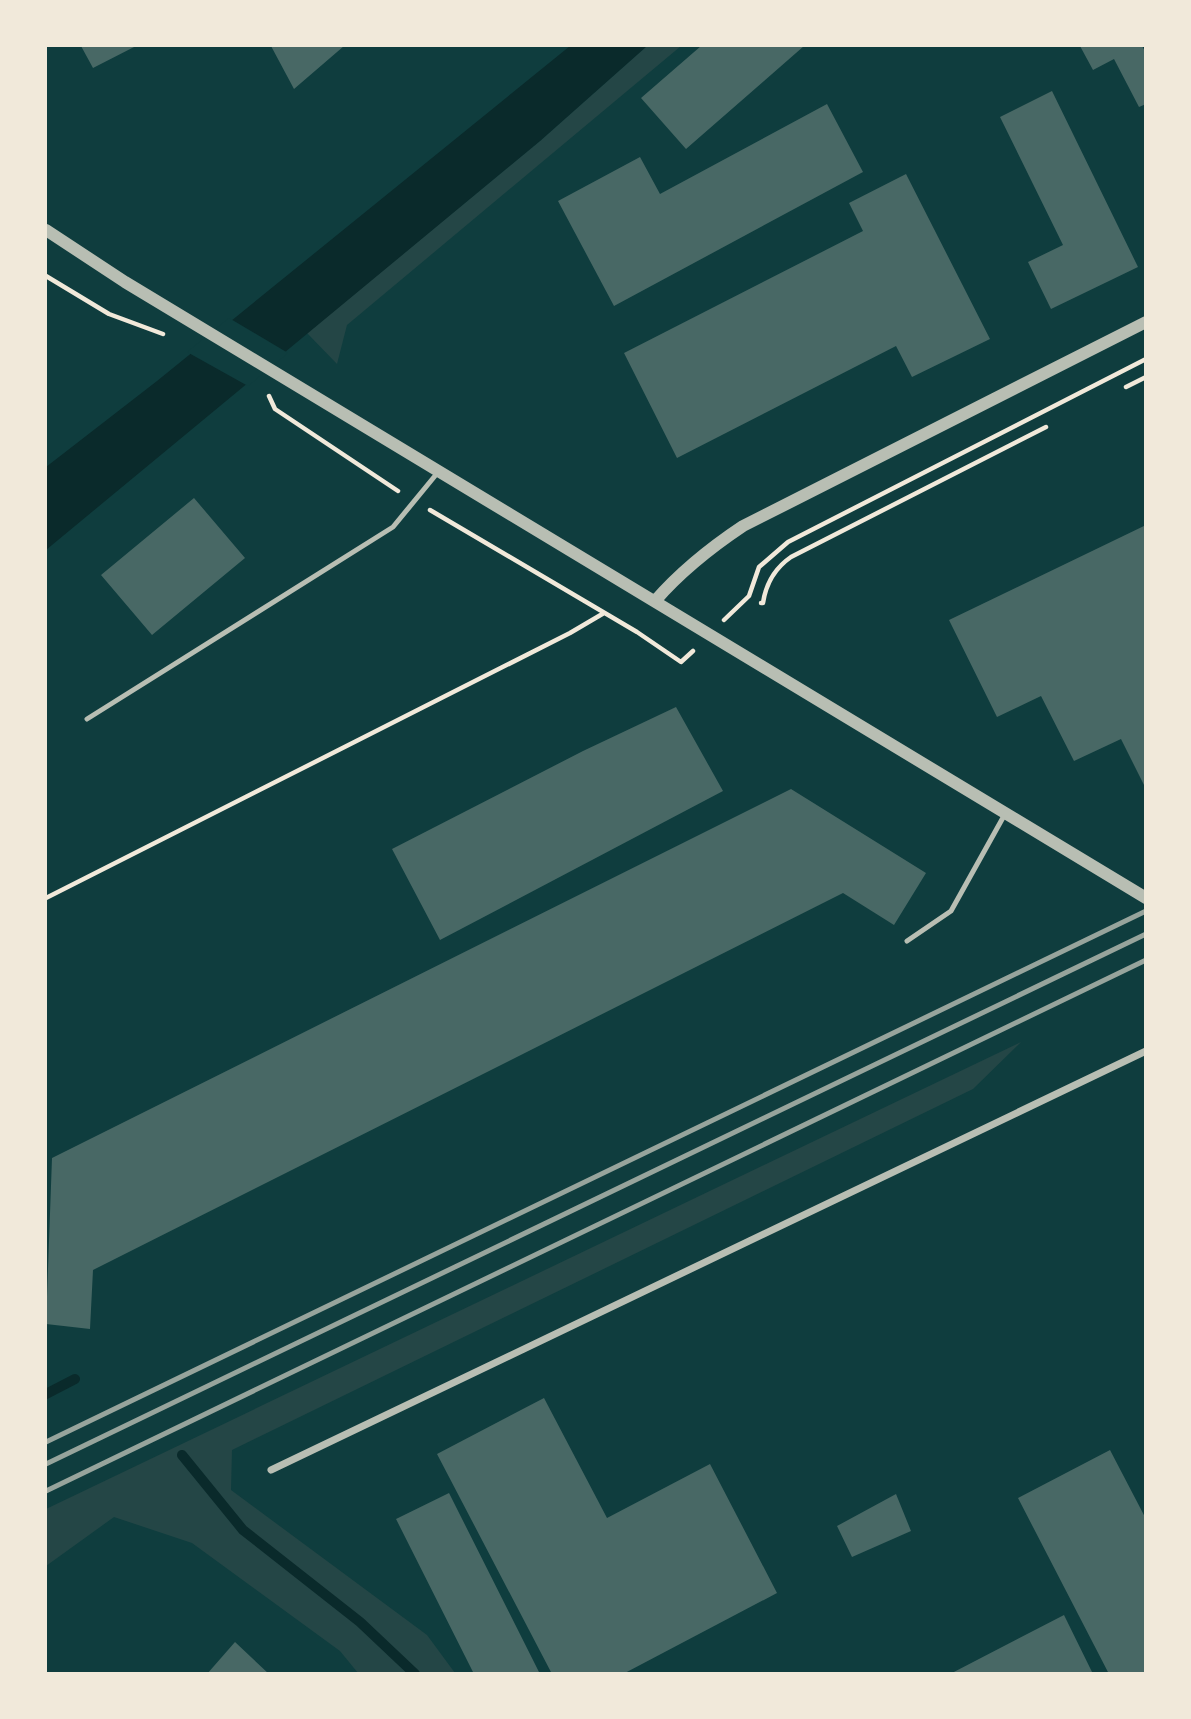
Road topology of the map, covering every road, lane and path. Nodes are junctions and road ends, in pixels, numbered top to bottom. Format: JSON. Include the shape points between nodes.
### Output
{"nodes":[{"id":1,"x":46,"y":230,"type":"edge"},
{"id":2,"x":46,"y":276,"type":"edge"},
{"id":3,"x":1146,"y":322,"type":"edge"},
{"id":4,"x":169,"y":336,"type":"dead end"},
{"id":5,"x":1146,"y":359,"type":"edge"},
{"id":6,"x":1146,"y":377,"type":"edge"},
{"id":7,"x":1126,"y":387,"type":"dead end"},
{"id":8,"x":275,"y":409,"type":"dead end"},
{"id":9,"x":1046,"y":428,"type":"dead end"},
{"id":10,"x":439,"y":471,"type":"junction"},
{"id":11,"x":416,"y":502,"type":"junction"},
{"id":12,"x":749,"y":596,"type":"dead end"},
{"id":13,"x":655,"y":601,"type":"junction"},
{"id":14,"x":761,"y":603,"type":"dead end"},
{"id":15,"x":604,"y":613,"type":"junction"},
{"id":16,"x":681,"y":662,"type":"dead end"},
{"id":17,"x":87,"y":719,"type":"dead end"},
{"id":18,"x":1005,"y":814,"type":"junction"},
{"id":19,"x":46,"y":898,"type":"edge"},
{"id":20,"x":1146,"y":898,"type":"edge"},
{"id":21,"x":907,"y":942,"type":"dead end"},
{"id":22,"x":1146,"y":1052,"type":"edge"},
{"id":23,"x":271,"y":1469,"type":"dead end"}],
"edges":[{"from":1,"to":10,"type":"street"},
{"from":2,"to":4,"type":"path","via":[[109,314]]},
{"from":3,"to":13,"type":"street","via":[[743,526],[710,547]]},
{"from":5,"to":12,"type":"path","via":[[788,542],[760,567]]},
{"from":6,"to":7,"type":"path"},
{"from":8,"to":11,"type":"path"},
{"from":9,"to":14,"type":"path","via":[[792,557],[780,565]]},
{"from":10,"to":11,"type":"lane"},
{"from":10,"to":13,"type":"street"},
{"from":11,"to":15,"type":"path"},
{"from":11,"to":17,"type":"lane","via":[[393,527]]},
{"from":13,"to":18,"type":"street"},
{"from":15,"to":16,"type":"path"},
{"from":15,"to":19,"type":"path"},
{"from":18,"to":20,"type":"street"},
{"from":18,"to":21,"type":"lane","via":[[951,911]]},
{"from":22,"to":23,"type":"street"}]}
